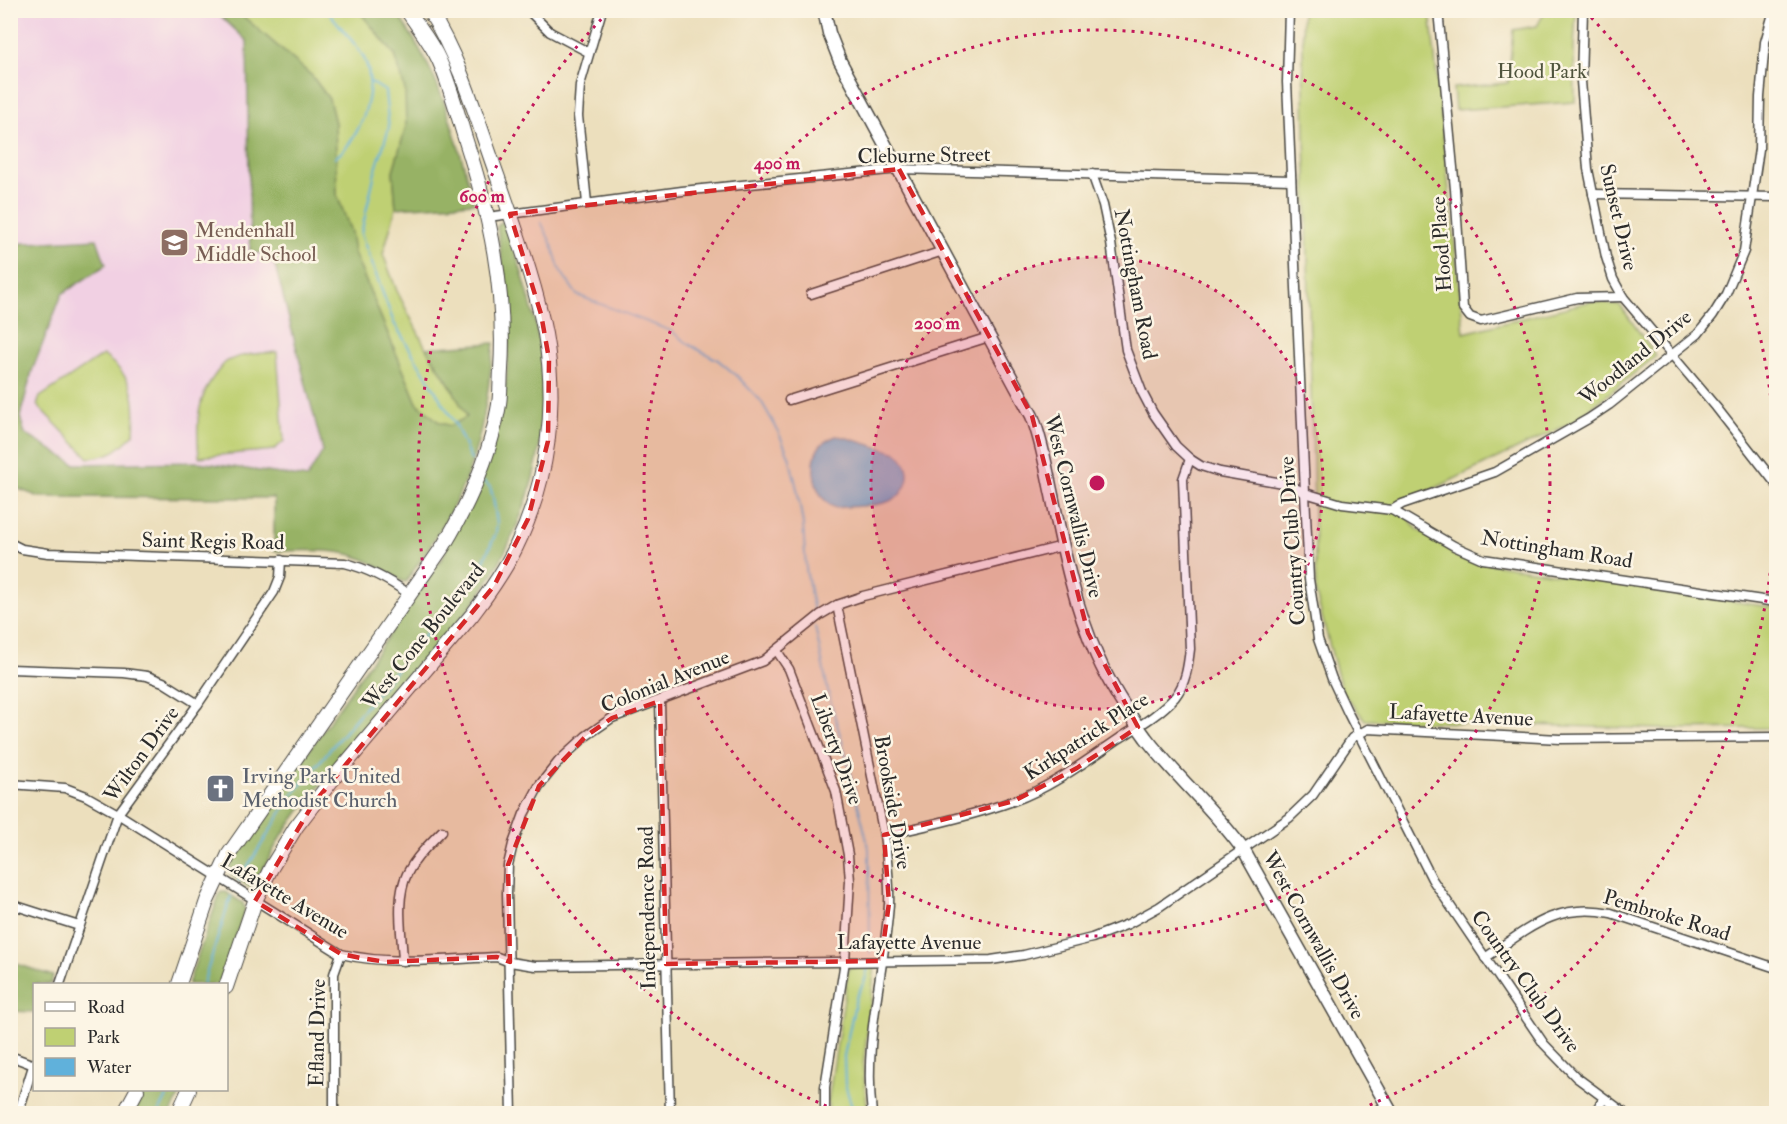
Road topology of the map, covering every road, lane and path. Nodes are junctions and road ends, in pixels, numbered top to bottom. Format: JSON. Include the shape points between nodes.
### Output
{"nodes":[{"id":1,"x":407,"y":10,"type":"edge"},
{"id":2,"x":429,"y":10,"type":"edge"},
{"id":3,"x":528,"y":10,"type":"edge"},
{"id":4,"x":602,"y":10,"type":"edge"},
{"id":5,"x":824,"y":10,"type":"edge"},
{"id":6,"x":1289,"y":10,"type":"edge"},
{"id":7,"x":1438,"y":10,"type":"edge"},
{"id":8,"x":1583,"y":10,"type":"edge"},
{"id":9,"x":1774,"y":10,"type":"edge"},
{"id":10,"x":588,"y":52,"type":"junction"},
{"id":11,"x":899,"y":169,"type":"junction"},
{"id":12,"x":1092,"y":174,"type":"junction"},
{"id":13,"x":1291,"y":180,"type":"junction"},
{"id":14,"x":1593,"y":194,"type":"junction"},
{"id":15,"x":1753,"y":196,"type":"junction"},
{"id":16,"x":1776,"y":197,"type":"edge"},
{"id":17,"x":587,"y":203,"type":"junction"},
{"id":18,"x":510,"y":214,"type":"junction"},
{"id":19,"x":488,"y":217,"type":"junction"},
{"id":20,"x":943,"y":251,"type":"junction"},
{"id":21,"x":811,"y":294,"type":"dead end"},
{"id":22,"x":1623,"y":297,"type":"junction"},
{"id":23,"x":989,"y":337,"type":"junction"},
{"id":24,"x":1671,"y":355,"type":"junction"},
{"id":25,"x":789,"y":400,"type":"dead end"},
{"id":26,"x":1190,"y":459,"type":"junction"},
{"id":27,"x":1776,"y":484,"type":"edge"},
{"id":28,"x":1305,"y":493,"type":"junction"},
{"id":29,"x":1392,"y":510,"type":"junction"},
{"id":30,"x":10,"y":543,"type":"edge"},
{"id":31,"x":1063,"y":546,"type":"junction"},
{"id":32,"x":281,"y":560,"type":"junction"},
{"id":33,"x":409,"y":594,"type":"junction"},
{"id":34,"x":1776,"y":602,"type":"edge"},
{"id":35,"x":837,"y":605,"type":"junction"},
{"id":36,"x":777,"y":651,"type":"junction"},
{"id":37,"x":10,"y":669,"type":"edge"},
{"id":38,"x":660,"y":701,"type":"junction"},
{"id":39,"x":198,"y":704,"type":"junction"},
{"id":40,"x":1138,"y":727,"type":"junction"},
{"id":41,"x":1359,"y":734,"type":"junction"},
{"id":42,"x":1776,"y":737,"type":"edge"},
{"id":43,"x":10,"y":784,"type":"edge"},
{"id":44,"x":118,"y":814,"type":"junction"},
{"id":45,"x":442,"y":831,"type":"dead end"},
{"id":46,"x":884,"y":835,"type":"junction"},
{"id":47,"x":1244,"y":851,"type":"junction"},
{"id":48,"x":217,"y":877,"type":"junction"},
{"id":49,"x":255,"y":901,"type":"junction"},
{"id":50,"x":10,"y":904,"type":"edge"},
{"id":51,"x":80,"y":926,"type":"junction"},
{"id":52,"x":341,"y":954,"type":"junction"},
{"id":53,"x":1485,"y":958,"type":"junction"},
{"id":54,"x":403,"y":961,"type":"junction"},
{"id":55,"x":845,"y":961,"type":"junction"},
{"id":56,"x":881,"y":961,"type":"junction"},
{"id":57,"x":510,"y":962,"type":"junction"},
{"id":58,"x":666,"y":964,"type":"junction"},
{"id":59,"x":1776,"y":968,"type":"edge"},
{"id":60,"x":60,"y":983,"type":"edge"},
{"id":61,"x":179,"y":983,"type":"edge"},
{"id":62,"x":227,"y":983,"type":"edge"},
{"id":63,"x":10,"y":1056,"type":"edge"},
{"id":64,"x":33,"y":1064,"type":"edge"},
{"id":65,"x":33,"y":1067,"type":"edge"},
{"id":66,"x":136,"y":1091,"type":"edge"},
{"id":67,"x":188,"y":1091,"type":"edge"},
{"id":68,"x":1604,"y":1099,"type":"junction"},
{"id":69,"x":1389,"y":1109,"type":"edge"},
{"id":70,"x":18,"y":1113,"type":"edge"},
{"id":71,"x":124,"y":1113,"type":"edge"},
{"id":72,"x":178,"y":1113,"type":"edge"},
{"id":73,"x":334,"y":1113,"type":"edge"},
{"id":74,"x":512,"y":1113,"type":"edge"},
{"id":75,"x":670,"y":1113,"type":"edge"},
{"id":76,"x":825,"y":1113,"type":"edge"},
{"id":77,"x":872,"y":1113,"type":"edge"},
{"id":78,"x":1372,"y":1113,"type":"edge"},
{"id":79,"x":1593,"y":1113,"type":"edge"},
{"id":80,"x":1626,"y":1113,"type":"edge"}],
"edges":[{"from":1,"to":19,"type":"main road","name":"West Cone Boulevard","via":[[439,60]]},
{"from":2,"to":18,"type":"main road","name":"West Cone Boulevard","via":[[462,73]]},
{"from":3,"to":10,"type":"street","via":[[550,32]]},
{"from":4,"to":10,"type":"street"},
{"from":5,"to":11,"type":"street","name":"West Cornwallis Drive","via":[[840,61]]},
{"from":6,"to":13,"type":"street","name":"Country Club Drive"},
{"from":7,"to":22,"type":"street","name":"Hood Place","via":[[1463,308],[1470,317],[1481,321],[1577,298]]},
{"from":8,"to":14,"type":"street","name":"Sunset Drive","via":[[1582,92]]},
{"from":9,"to":15,"type":"street","name":"Woodland Drive","via":[[1765,42]]},
{"from":10,"to":17,"type":"street","via":[[578,116]]},
{"from":11,"to":12,"type":"street","name":"Cleburne Street"},
{"from":11,"to":17,"type":"street","name":"Cleburne Street"},
{"from":11,"to":20,"type":"street","name":"West Cornwallis Drive"},
{"from":12,"to":13,"type":"street","name":"Cleburne Street"},
{"from":12,"to":26,"type":"street","name":"Nottingham Road","via":[[1111,243],[1126,350],[1153,413]]},
{"from":13,"to":28,"type":"street","name":"Country Club Drive"},
{"from":14,"to":15,"type":"street"},
{"from":14,"to":22,"type":"street","name":"Sunset Drive","via":[[1606,257]]},
{"from":15,"to":16,"type":"street"},
{"from":15,"to":24,"type":"street","name":"Woodland Drive","via":[[1744,251],[1726,294],[1698,334]]},
{"from":17,"to":18,"type":"street","name":"Cleburne Street"},
{"from":18,"to":19,"type":"street","name":"Cleburne Street"},
{"from":18,"to":49,"type":"main road","name":"West Cone Boulevard","via":[[541,314],[549,368],[548,441],[528,519],[494,586],[313,804],[282,848]]},
{"from":19,"to":33,"type":"main road","name":"West Cone Boulevard","via":[[502,305],[498,409],[469,499]]},
{"from":20,"to":21,"type":"street"},
{"from":20,"to":23,"type":"street","name":"West Cornwallis Drive"},
{"from":22,"to":24,"type":"street","name":"Sunset Drive"},
{"from":23,"to":25,"type":"street"},
{"from":23,"to":31,"type":"street","name":"West Cornwallis Drive","via":[[1037,428]]},
{"from":24,"to":27,"type":"street","name":"Sunset Drive"},
{"from":24,"to":29,"type":"street","name":"Woodland Drive","via":[[1602,410],[1520,459]]},
{"from":26,"to":28,"type":"street","name":"Nottingham Road","via":[[1220,472],[1288,484]]},
{"from":26,"to":40,"type":"street","name":"Kirkpatrick Place","via":[[1183,479],[1188,667],[1176,695]]},
{"from":28,"to":29,"type":"street","name":"Nottingham Road","via":[[1342,504]]},
{"from":28,"to":41,"type":"street","name":"Country Club Drive","via":[[1318,639]]},
{"from":29,"to":34,"type":"street","name":"Nottingham Road","via":[[1484,559]]},
{"from":30,"to":32,"type":"street","name":"Saint Regis Road","via":[[48,553]]},
{"from":31,"to":35,"type":"street","name":"Colonial Avenue"},
{"from":31,"to":40,"type":"street","name":"West Cornwallis Drive","via":[[1097,656]]},
{"from":32,"to":33,"type":"street","name":"Saint Regis Road","via":[[345,562],[379,575]]},
{"from":32,"to":39,"type":"street","name":"Wilton Drive","via":[[274,592]]},
{"from":33,"to":48,"type":"main road","name":"West Cone Boulevard","via":[[258,810]]},
{"from":35,"to":36,"type":"street","name":"Colonial Avenue"},
{"from":35,"to":46,"type":"street","name":"Brookside Drive"},
{"from":36,"to":38,"type":"street","name":"Colonial Avenue","via":[[764,661]]},
{"from":36,"to":55,"type":"street","name":"Liberty Drive","via":[[789,669],[836,791],[850,881]]},
{"from":37,"to":39,"type":"street","via":[[147,676]]},
{"from":38,"to":57,"type":"street","name":"Colonial Avenue","via":[[612,718],[586,736],[539,786],[513,844],[508,865]]},
{"from":38,"to":58,"type":"street","name":"Independence Road"},
{"from":39,"to":44,"type":"street","name":"Wilton Drive"},
{"from":40,"to":46,"type":"street","name":"Kirkpatrick Place","via":[[1077,768],[1014,801]]},
{"from":40,"to":47,"type":"street","name":"West Cornwallis Drive"},
{"from":41,"to":42,"type":"street","name":"Lafayette Avenue","via":[[1382,728],[1560,739]]},
{"from":41,"to":47,"type":"street","name":"Lafayette Avenue","via":[[1352,738],[1313,795]]},
{"from":41,"to":53,"type":"street","name":"Country Club Drive","via":[[1432,879]]},
{"from":43,"to":44,"type":"street","name":"Lafayette Avenue","via":[[65,788]]},
{"from":44,"to":48,"type":"street","name":"Lafayette Avenue"},
{"from":44,"to":51,"type":"street","name":"Wilton Drive"},
{"from":45,"to":54,"type":"street","via":[[407,874],[401,895]]},
{"from":46,"to":56,"type":"street","name":"Brookside Drive","via":[[889,903]]},
{"from":47,"to":56,"type":"street","name":"Lafayette Avenue","via":[[1159,908],[1092,938],[991,960]]},
{"from":47,"to":69,"type":"street","name":"West Cornwallis Drive"},
{"from":48,"to":49,"type":"street","name":"Lafayette Avenue"},
{"from":48,"to":61,"type":"main road","name":"West Cone Boulevard"},
{"from":49,"to":52,"type":"street","name":"Lafayette Avenue"},
{"from":49,"to":62,"type":"main road","name":"West Cone Boulevard"},
{"from":50,"to":51,"type":"street"},
{"from":51,"to":60,"type":"street","name":"Wilton Drive"},
{"from":52,"to":54,"type":"street","name":"Lafayette Avenue"},
{"from":52,"to":73,"type":"street","name":"Efland Drive","via":[[334,974]]},
{"from":53,"to":59,"type":"street","name":"Pembroke Road","via":[[1555,914],[1595,910]]},
{"from":53,"to":68,"type":"street","name":"Country Club Drive","via":[[1544,1044]]},
{"from":54,"to":57,"type":"street","name":"Lafayette Avenue","via":[[497,957]]},
{"from":55,"to":56,"type":"street","name":"Lafayette Avenue"},
{"from":55,"to":58,"type":"street","name":"Lafayette Avenue"},
{"from":55,"to":76,"type":"street","name":"Liberty Drive","via":[[825,1088]]},
{"from":56,"to":77,"type":"street","name":"Brookside Drive","via":[[869,1054]]},
{"from":57,"to":58,"type":"street","name":"Lafayette Avenue","via":[[535,966]]},
{"from":57,"to":74,"type":"street","name":"Colonial Avenue"},
{"from":58,"to":75,"type":"street","name":"Independence Road"},
{"from":63,"to":64,"type":"street"},
{"from":65,"to":70,"type":"street"},
{"from":66,"to":71,"type":"main road"},
{"from":67,"to":72,"type":"main road"},
{"from":68,"to":79,"type":"street"},
{"from":68,"to":80,"type":"street","name":"Country Club Drive"},
{"from":69,"to":78,"type":"street"}]}
